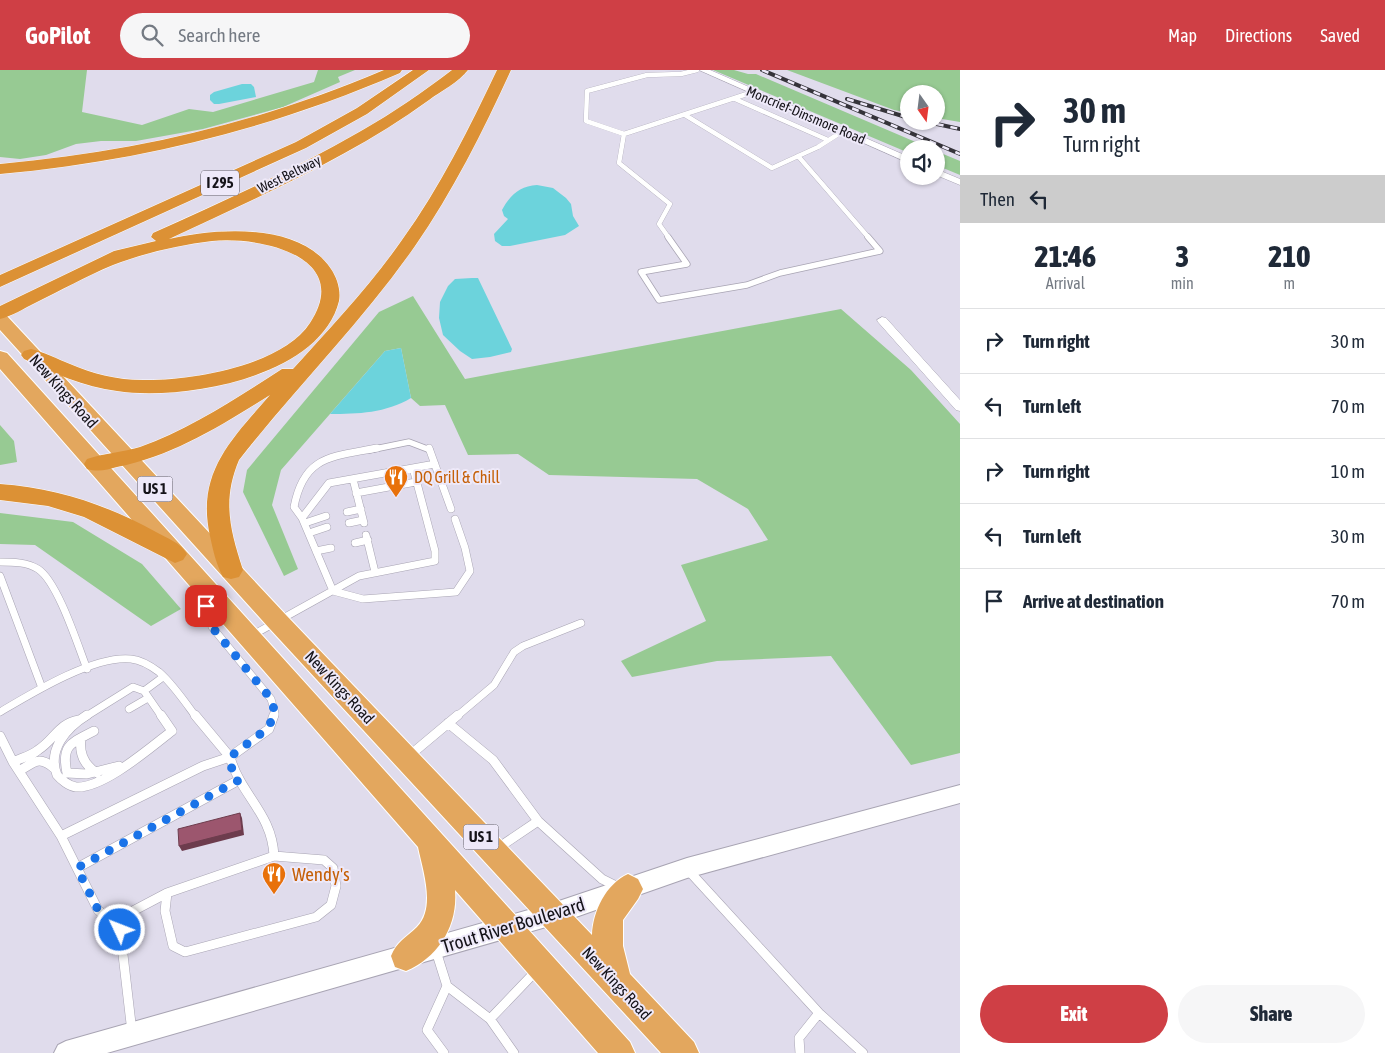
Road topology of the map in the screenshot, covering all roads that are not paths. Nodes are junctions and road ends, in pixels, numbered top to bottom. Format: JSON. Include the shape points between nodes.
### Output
{"nodes":[{"id":1,"x":395,"y":70,"type":"edge"},
{"id":2,"x":422,"y":70,"type":"edge"},
{"id":3,"x":461,"y":70,"type":"edge"},
{"id":4,"x":504,"y":70,"type":"edge"},
{"id":5,"x":696,"y":70,"type":"edge"},
{"id":6,"x":703,"y":70,"type":"edge"},
{"id":7,"x":753,"y":92,"type":"junction"},
{"id":8,"x":735,"y":99,"type":"junction"},
{"id":9,"x":685,"y":115,"type":"junction"},
{"id":10,"x":842,"y":131,"type":"junction"},
{"id":11,"x":624,"y":134,"type":"junction"},
{"id":12,"x":828,"y":140,"type":"junction"},
{"id":13,"x":798,"y":156,"type":"junction"},
{"id":14,"x":900,"y":156,"type":"edge"},
{"id":15,"x":0,"y":169,"type":"edge"},
{"id":16,"x":945,"y":176,"type":"edge"},
{"id":17,"x":960,"y":182,"type":"edge"},
{"id":18,"x":106,"y":262,"type":"junction"},
{"id":19,"x":4,"y":280,"type":"edge"},
{"id":20,"x":0,"y":313,"type":"edge"},
{"id":21,"x":0,"y":319,"type":"edge"},
{"id":22,"x":882,"y":320,"type":"dead end"},
{"id":23,"x":31,"y":355,"type":"junction"},
{"id":24,"x":0,"y":357,"type":"edge"},
{"id":25,"x":313,"y":358,"type":"junction"},
{"id":26,"x":960,"y":407,"type":"edge"},
{"id":27,"x":126,"y":458,"type":"junction"},
{"id":28,"x":95,"y":464,"type":"junction"},
{"id":29,"x":435,"y":464,"type":"junction"},
{"id":30,"x":412,"y":468,"type":"junction"},
{"id":31,"x":353,"y":479,"type":"junction"},
{"id":32,"x":416,"y":482,"type":"junction"},
{"id":33,"x":0,"y":492,"type":"edge"},
{"id":34,"x":356,"y":493,"type":"junction"},
{"id":35,"x":361,"y":509,"type":"junction"},
{"id":36,"x":452,"y":509,"type":"dead end"},
{"id":37,"x":347,"y":512,"type":"dead end"},
{"id":38,"x":326,"y":516,"type":"dead end"},
{"id":39,"x":455,"y":519,"type":"dead end"},
{"id":40,"x":303,"y":520,"type":"junction"},
{"id":41,"x":349,"y":523,"type":"dead end"},
{"id":42,"x":327,"y":528,"type":"dead end"},
{"id":43,"x":309,"y":533,"type":"junction"},
{"id":44,"x":355,"y":543,"type":"dead end"},
{"id":45,"x":332,"y":548,"type":"dead end"},
{"id":46,"x":316,"y":551,"type":"junction"},
{"id":47,"x":175,"y":554,"type":"junction"},
{"id":48,"x":0,"y":562,"type":"edge"},
{"id":49,"x":231,"y":570,"type":"junction"},
{"id":50,"x":375,"y":572,"type":"junction"},
{"id":51,"x":0,"y":576,"type":"edge"},
{"id":52,"x":205,"y":589,"type":"junction"},
{"id":53,"x":333,"y":591,"type":"junction"},
{"id":54,"x":278,"y":622,"type":"junction"},
{"id":55,"x":581,"y":623,"type":"dead end"},
{"id":56,"x":248,"y":637,"type":"junction"},
{"id":57,"x":87,"y":669,"type":"junction"},
{"id":58,"x":163,"y":677,"type":"junction"},
{"id":59,"x":42,"y":688,"type":"junction"},
{"id":60,"x":146,"y":694,"type":"junction"},
{"id":61,"x":129,"y":709,"type":"dead end"},
{"id":62,"x":0,"y":712,"type":"edge"},
{"id":63,"x":79,"y":720,"type":"junction"},
{"id":64,"x":448,"y":723,"type":"junction"},
{"id":65,"x":94,"y":731,"type":"dead end"},
{"id":66,"x":0,"y":736,"type":"edge"},
{"id":67,"x":81,"y":739,"type":"junction"},
{"id":68,"x":230,"y":757,"type":"junction"},
{"id":69,"x":406,"y":758,"type":"junction"},
{"id":70,"x":132,"y":761,"type":"junction"},
{"id":71,"x":14,"y":762,"type":"junction"},
{"id":72,"x":54,"y":769,"type":"junction"},
{"id":73,"x":19,"y":771,"type":"junction"},
{"id":74,"x":97,"y":773,"type":"junction"},
{"id":75,"x":239,"y":780,"type":"junction"},
{"id":76,"x":960,"y":794,"type":"edge"},
{"id":77,"x":538,"y":821,"type":"junction"},
{"id":78,"x":61,"y":836,"type":"junction"},
{"id":79,"x":431,"y":844,"type":"junction"},
{"id":80,"x":494,"y":851,"type":"junction"},
{"id":81,"x":274,"y":856,"type":"junction"},
{"id":82,"x":77,"y":868,"type":"junction"},
{"id":83,"x":687,"y":868,"type":"junction"},
{"id":84,"x":628,"y":889,"type":"junction"},
{"id":85,"x":166,"y":893,"type":"junction"},
{"id":86,"x":553,"y":914,"type":"junction"},
{"id":87,"x":505,"y":928,"type":"junction"},
{"id":88,"x":120,"y":930,"type":"junction"},
{"id":89,"x":435,"y":948,"type":"junction"},
{"id":90,"x":406,"y":956,"type":"junction"},
{"id":91,"x":540,"y":966,"type":"junction"},
{"id":92,"x":617,"y":983,"type":"junction"},
{"id":93,"x":447,"y":986,"type":"junction"},
{"id":94,"x":819,"y":1013,"type":"junction"},
{"id":95,"x":490,"y":1019,"type":"junction"},
{"id":96,"x":132,"y":1034,"type":"junction"},
{"id":97,"x":611,"y":1048,"type":"edge"},
{"id":98,"x":66,"y":1053,"type":"edge"},
{"id":99,"x":444,"y":1053,"type":"edge"},
{"id":100,"x":514,"y":1053,"type":"edge"},
{"id":101,"x":683,"y":1053,"type":"edge"},
{"id":102,"x":800,"y":1053,"type":"edge"},
{"id":103,"x":863,"y":1053,"type":"edge"}],
"edges":[{"from":1,"to":15,"type":"highway","via":[[307,106],[209,134],[98,156]]},
{"from":2,"to":19,"type":"highway","name":"West Beltway","number":"I 295","via":[[362,111],[301,145]]},
{"from":3,"to":18,"type":"highway","name":"West Beltway","number":"I 295","via":[[396,116],[318,160]]},
{"from":4,"to":25,"type":"highway","via":[[469,143],[425,220],[351,317]]},
{"from":5,"to":11,"type":"lane","via":[[647,75],[587,91],[586,121]]},
{"from":6,"to":7,"type":"street","name":"Moncrief-Dinsmore Road"},
{"from":7,"to":8,"type":"lane"},
{"from":7,"to":10,"type":"street","name":"Moncrief-Dinsmore Road"},
{"from":8,"to":9,"type":"lane"},
{"from":8,"to":12,"type":"lane"},
{"from":9,"to":11,"type":"lane"},
{"from":9,"to":13,"type":"lane","via":[[772,168]]},
{"from":10,"to":12,"type":"lane"},
{"from":10,"to":14,"type":"street","name":"Moncrief-Dinsmore Road"},
{"from":11,"to":13,"type":"lane","via":[[619,163],[670,204],[659,224],[687,264],[640,272],[659,300],[746,285],[780,273],[880,251]]},
{"from":12,"to":13,"type":"lane"},
{"from":16,"to":17,"type":"street"},
{"from":18,"to":20,"type":"highway","name":"West Beltway","number":"I 295"},
{"from":18,"to":23,"type":"highway","via":[[150,248],[210,236],[273,240],[308,254],[321,266],[330,289],[330,302],[312,333],[287,352],[249,370],[200,383],[144,387],[119,385],[64,370]]},
{"from":21,"to":23,"type":"highway","name":"New Kings Road","number":"US 1"},
{"from":22,"to":26,"type":"street"},
{"from":23,"to":27,"type":"highway","name":"New Kings Road","number":"US 1"},
{"from":24,"to":28,"type":"highway","name":"New Kings Road","number":"US 1"},
{"from":25,"to":27,"type":"highway","via":[[259,394],[169,442]]},
{"from":25,"to":49,"type":"highway","via":[[244,438],[222,473],[217,524]]},
{"from":27,"to":28,"type":"highway"},
{"from":27,"to":49,"type":"highway","name":"New Kings Road","number":"US 1"},
{"from":28,"to":47,"type":"highway","name":"New Kings Road","number":"US 1"},
{"from":29,"to":30,"type":"lane"},
{"from":29,"to":36,"type":"lane"},
{"from":29,"to":40,"type":"lane","via":[[429,448],[409,442],[326,458],[306,473],[297,492],[294,508]]},
{"from":30,"to":31,"type":"lane"},
{"from":30,"to":32,"type":"lane"},
{"from":31,"to":34,"type":"lane"},
{"from":31,"to":40,"type":"lane","via":[[329,483]]},
{"from":32,"to":34,"type":"lane"},
{"from":32,"to":50,"type":"lane","via":[[435,561]]},
{"from":33,"to":47,"type":"highway","via":[[62,499],[127,525]]},
{"from":34,"to":35,"type":"lane"},
{"from":35,"to":37,"type":"lane"},
{"from":35,"to":41,"type":"lane","via":[[363,522]]},
{"from":38,"to":40,"type":"lane"},
{"from":39,"to":53,"type":"lane","via":[[470,571],[456,592],[363,599]]},
{"from":40,"to":43,"type":"lane"},
{"from":42,"to":43,"type":"lane"},
{"from":43,"to":46,"type":"lane"},
{"from":44,"to":50,"type":"lane","via":[[367,538]]},
{"from":45,"to":46,"type":"lane"},
{"from":46,"to":53,"type":"lane"},
{"from":47,"to":52,"type":"highway","name":"New Kings Road","number":"US 1"},
{"from":48,"to":57,"type":"lane","via":[[16,562],[39,570],[51,583]]},
{"from":49,"to":54,"type":"highway","name":"New Kings Road","number":"US 1"},
{"from":50,"to":53,"type":"lane","via":[[359,576]]},
{"from":51,"to":59,"type":"lane"},
{"from":52,"to":56,"type":"highway","name":"New Kings Road","number":"US 1"},
{"from":52,"to":68,"type":"lane","via":[[212,627],[271,699],[275,713],[268,728]]},
{"from":53,"to":54,"type":"lane"},
{"from":54,"to":56,"type":"lane"},
{"from":54,"to":69,"type":"highway","name":"New Kings Road","number":"US 1"},
{"from":55,"to":64,"type":"lane","via":[[514,652],[494,685]]},
{"from":56,"to":79,"type":"highway","name":"New Kings Road","number":"US 1"},
{"from":57,"to":58,"type":"lane","via":[[129,658],[144,663]]},
{"from":57,"to":59,"type":"lane"},
{"from":58,"to":60,"type":"lane"},
{"from":58,"to":68,"type":"lane"},
{"from":59,"to":62,"type":"lane"},
{"from":60,"to":61,"type":"lane"},
{"from":60,"to":63,"type":"lane","via":[[133,687]]},
{"from":60,"to":70,"type":"lane","via":[[172,731]]},
{"from":63,"to":71,"type":"lane","via":[[72,720],[56,731],[38,751]]},
{"from":63,"to":72,"type":"lane","via":[[60,738]]},
{"from":64,"to":69,"type":"lane"},
{"from":64,"to":77,"type":"lane","via":[[493,760]]},
{"from":65,"to":67,"type":"lane"},
{"from":66,"to":71,"type":"lane"},
{"from":67,"to":74,"type":"lane","via":[[81,758],[87,768]]},
{"from":67,"to":74,"type":"lane","via":[[66,747],[67,773],[80,776]]},
{"from":68,"to":75,"type":"lane","via":[[232,770]]},
{"from":68,"to":78,"type":"lane","via":[[203,766]]},
{"from":69,"to":80,"type":"highway","name":"New Kings Road","number":"US 1"},
{"from":70,"to":72,"type":"lane","via":[[90,786],[75,788],[58,777]]},
{"from":70,"to":74,"type":"lane"},
{"from":71,"to":73,"type":"lane"},
{"from":72,"to":73,"type":"lane","via":[[46,761],[38,760]]},
{"from":73,"to":78,"type":"lane"},
{"from":75,"to":81,"type":"lane","via":[[272,831]]},
{"from":75,"to":82,"type":"lane"},
{"from":76,"to":83,"type":"street","name":"Trout River Boulevard"},
{"from":77,"to":80,"type":"lane"},
{"from":77,"to":84,"type":"lane","via":[[602,879]]},
{"from":78,"to":82,"type":"lane"},
{"from":79,"to":87,"type":"highway","name":"New Kings Road","number":"US 1"},
{"from":79,"to":90,"type":"highway","via":[[440,883],[441,909],[431,933]]},
{"from":80,"to":86,"type":"highway","name":"New Kings Road","number":"US 1"},
{"from":81,"to":85,"type":"lane"},
{"from":81,"to":85,"type":"lane","via":[[324,860],[333,868],[336,886],[331,905],[316,917],[185,952],[173,946],[165,911]]},
{"from":82,"to":88,"type":"lane","via":[[98,910]]},
{"from":83,"to":84,"type":"street","name":"Trout River Boulevard"},
{"from":83,"to":94,"type":"lane"},
{"from":84,"to":86,"type":"street","name":"Trout River Boulevard"},
{"from":84,"to":92,"type":"highway","via":[[611,912],[607,928],[608,949]]},
{"from":85,"to":88,"type":"lane","via":[[131,912]]},
{"from":86,"to":87,"type":"street","name":"Trout River Boulevard"},
{"from":86,"to":92,"type":"highway","name":"New Kings Road","number":"US 1"},
{"from":87,"to":89,"type":"street","name":"Trout River Boulevard"},
{"from":87,"to":91,"type":"highway","name":"New Kings Road","number":"US 1"},
{"from":88,"to":96,"type":"lane"},
{"from":89,"to":90,"type":"street","name":"Trout River Boulevard"},
{"from":89,"to":93,"type":"lane"},
{"from":90,"to":96,"type":"street","name":"Trout River Boulevard"},
{"from":91,"to":95,"type":"lane"},
{"from":91,"to":97,"type":"highway","name":"New Kings Road","number":"US 1"},
{"from":92,"to":101,"type":"highway","name":"New Kings Road","number":"US 1"},
{"from":93,"to":95,"type":"lane"},
{"from":93,"to":99,"type":"lane","via":[[427,1030]]},
{"from":94,"to":102,"type":"lane","via":[[799,1038]]},
{"from":94,"to":103,"type":"lane"},
{"from":95,"to":100,"type":"lane"},
{"from":96,"to":98,"type":"street","name":"Trout River Boulevard"}]}
